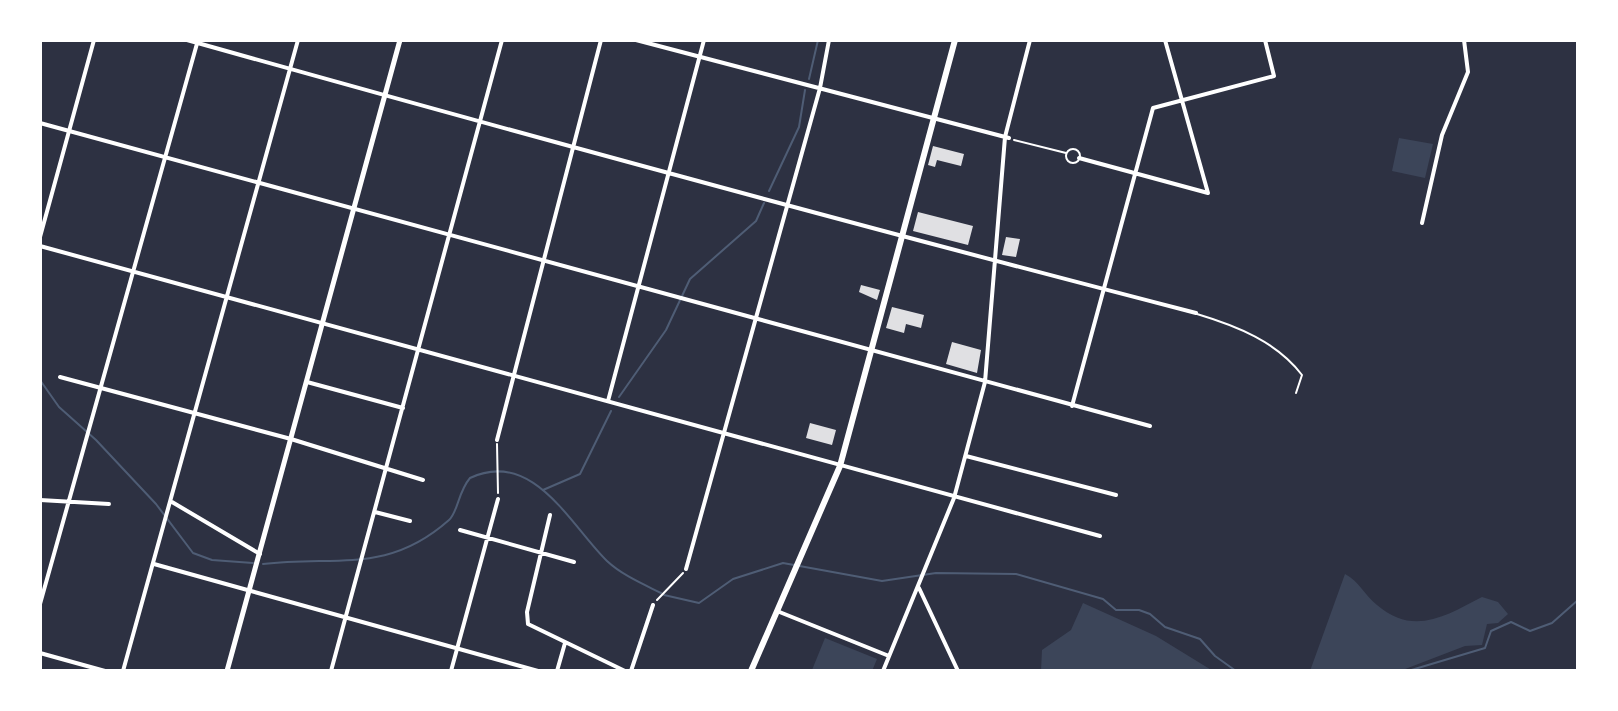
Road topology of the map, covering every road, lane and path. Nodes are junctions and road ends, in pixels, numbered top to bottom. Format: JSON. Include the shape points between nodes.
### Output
{"nodes":[{"id":1,"x":94,"y":40,"type":"edge"},
{"id":2,"x":187,"y":40,"type":"edge"},
{"id":3,"x":298,"y":40,"type":"edge"},
{"id":4,"x":400,"y":40,"type":"edge"},
{"id":5,"x":502,"y":40,"type":"edge"},
{"id":6,"x":601,"y":40,"type":"edge"},
{"id":7,"x":636,"y":40,"type":"edge"},
{"id":8,"x":704,"y":40,"type":"edge"},
{"id":9,"x":829,"y":40,"type":"edge"},
{"id":10,"x":956,"y":40,"type":"edge"},
{"id":11,"x":1030,"y":40,"type":"edge"},
{"id":12,"x":1165,"y":40,"type":"edge"},
{"id":13,"x":1265,"y":40,"type":"edge"},
{"id":14,"x":1464,"y":40,"type":"edge"},
{"id":15,"x":198,"y":41,"type":"edge"},
{"id":16,"x":700,"y":56,"type":"junction"},
{"id":17,"x":290,"y":69,"type":"junction"},
{"id":18,"x":820,"y":88,"type":"junction"},
{"id":19,"x":385,"y":95,"type":"junction"},
{"id":20,"x":1183,"y":101,"type":"junction"},
{"id":21,"x":932,"y":118,"type":"junction"},
{"id":22,"x":480,"y":121,"type":"junction"},
{"id":23,"x":40,"y":123,"type":"edge"},
{"id":24,"x":69,"y":130,"type":"junction"},
{"id":25,"x":1007,"y":138,"type":"junction"},
{"id":26,"x":572,"y":146,"type":"junction"},
{"id":27,"x":1066,"y":153,"type":"junction"},
{"id":28,"x":165,"y":157,"type":"junction"},
{"id":29,"x":1079,"y":158,"type":"junction"},
{"id":30,"x":669,"y":172,"type":"junction"},
{"id":31,"x":1136,"y":173,"type":"junction"},
{"id":32,"x":258,"y":183,"type":"junction"},
{"id":33,"x":788,"y":203,"type":"junction"},
{"id":34,"x":354,"y":208,"type":"junction"},
{"id":35,"x":1422,"y":223,"type":"dead end"},
{"id":36,"x":901,"y":233,"type":"junction"},
{"id":37,"x":450,"y":235,"type":"junction"},
{"id":38,"x":40,"y":237,"type":"edge"},
{"id":39,"x":40,"y":246,"type":"edge"},
{"id":40,"x":543,"y":260,"type":"junction"},
{"id":41,"x":996,"y":261,"type":"junction"},
{"id":42,"x":133,"y":273,"type":"junction"},
{"id":43,"x":638,"y":286,"type":"junction"},
{"id":44,"x":1105,"y":290,"type":"junction"},
{"id":45,"x":227,"y":299,"type":"junction"},
{"id":46,"x":1196,"y":313,"type":"joint"},
{"id":47,"x":755,"y":319,"type":"junction"},
{"id":48,"x":322,"y":326,"type":"junction"},
{"id":49,"x":871,"y":350,"type":"junction"},
{"id":50,"x":420,"y":351,"type":"junction"},
{"id":51,"x":60,"y":377,"type":"dead end"},
{"id":52,"x":512,"y":377,"type":"junction"},
{"id":53,"x":307,"y":382,"type":"junction"},
{"id":54,"x":985,"y":382,"type":"junction"},
{"id":55,"x":101,"y":387,"type":"junction"},
{"id":56,"x":1296,"y":393,"type":"dead end"},
{"id":57,"x":607,"y":402,"type":"junction"},
{"id":58,"x":1072,"y":406,"type":"junction"},
{"id":59,"x":403,"y":408,"type":"junction"},
{"id":60,"x":197,"y":412,"type":"junction"},
{"id":61,"x":1150,"y":426,"type":"dead end"},
{"id":62,"x":725,"y":434,"type":"junction"},
{"id":63,"x":291,"y":439,"type":"junction"},
{"id":64,"x":497,"y":440,"type":"joint"},
{"id":65,"x":966,"y":456,"type":"junction"},
{"id":66,"x":840,"y":466,"type":"junction"},
{"id":67,"x":387,"y":468,"type":"junction"},
{"id":68,"x":423,"y":480,"type":"dead end"},
{"id":69,"x":1116,"y":495,"type":"dead end"},
{"id":70,"x":954,"y":498,"type":"junction"},
{"id":71,"x":498,"y":499,"type":"joint"},
{"id":72,"x":40,"y":500,"type":"edge"},
{"id":73,"x":69,"y":502,"type":"junction"},
{"id":74,"x":172,"y":502,"type":"junction"},
{"id":75,"x":109,"y":504,"type":"dead end"},
{"id":76,"x":375,"y":512,"type":"junction"},
{"id":77,"x":550,"y":515,"type":"dead end"},
{"id":78,"x":410,"y":521,"type":"dead end"},
{"id":79,"x":460,"y":530,"type":"dead end"},
{"id":80,"x":1100,"y":536,"type":"dead end"},
{"id":81,"x":489,"y":539,"type":"junction"},
{"id":82,"x":542,"y":554,"type":"junction"},
{"id":83,"x":259,"y":557,"type":"junction"},
{"id":84,"x":574,"y":562,"type":"dead end"},
{"id":85,"x":154,"y":564,"type":"junction"},
{"id":86,"x":686,"y":569,"type":"joint"},
{"id":87,"x":919,"y":585,"type":"junction"},
{"id":88,"x":250,"y":592,"type":"junction"},
{"id":89,"x":661,"y":596,"type":"dead end"},
{"id":90,"x":40,"y":604,"type":"edge"},
{"id":91,"x":653,"y":605,"type":"dead end"},
{"id":92,"x":777,"y":611,"type":"junction"},
{"id":93,"x":346,"y":618,"type":"junction"},
{"id":94,"x":565,"y":643,"type":"junction"},
{"id":95,"x":458,"y":648,"type":"junction"},
{"id":96,"x":40,"y":653,"type":"edge"},
{"id":97,"x":889,"y":656,"type":"junction"},
{"id":98,"x":105,"y":671,"type":"edge"},
{"id":99,"x":123,"y":671,"type":"edge"},
{"id":100,"x":227,"y":671,"type":"edge"},
{"id":101,"x":331,"y":671,"type":"edge"},
{"id":102,"x":451,"y":671,"type":"edge"},
{"id":103,"x":538,"y":671,"type":"edge"},
{"id":104,"x":557,"y":671,"type":"edge"},
{"id":105,"x":628,"y":671,"type":"edge"},
{"id":106,"x":751,"y":671,"type":"edge"},
{"id":107,"x":883,"y":671,"type":"edge"},
{"id":108,"x":958,"y":671,"type":"edge"}],
"edges":[{"from":1,"to":24,"type":"street"},
{"from":2,"to":15,"type":"street"},
{"from":3,"to":17,"type":"street"},
{"from":4,"to":19,"type":"street"},
{"from":5,"to":22,"type":"street"},
{"from":6,"to":26,"type":"street"},
{"from":7,"to":16,"type":"street"},
{"from":8,"to":16,"type":"street"},
{"from":9,"to":18,"type":"street"},
{"from":10,"to":21,"type":"main road"},
{"from":11,"to":25,"type":"street"},
{"from":12,"to":20,"type":"street"},
{"from":13,"to":20,"type":"street","via":[[1274,76]]},
{"from":14,"to":35,"type":"street","via":[[1468,72],[1442,135]]},
{"from":15,"to":17,"type":"street"},
{"from":15,"to":28,"type":"street"},
{"from":16,"to":18,"type":"street"},
{"from":16,"to":30,"type":"street"},
{"from":17,"to":19,"type":"street"},
{"from":17,"to":32,"type":"street"},
{"from":18,"to":21,"type":"street"},
{"from":18,"to":33,"type":"street"},
{"from":19,"to":22,"type":"street"},
{"from":19,"to":34,"type":"street"},
{"from":20,"to":31,"type":"street","via":[[1153,108]]},
{"from":20,"to":31,"type":"street","via":[[1208,193]]},
{"from":21,"to":25,"type":"street"},
{"from":21,"to":36,"type":"main road"},
{"from":22,"to":26,"type":"street"},
{"from":22,"to":37,"type":"street"},
{"from":23,"to":24,"type":"street"},
{"from":24,"to":28,"type":"street"},
{"from":24,"to":38,"type":"street"},
{"from":25,"to":27,"type":"path"},
{"from":25,"to":41,"type":"street"},
{"from":26,"to":30,"type":"street"},
{"from":26,"to":40,"type":"street"},
{"from":27,"to":29,"type":"path","via":[[1075,149]]},
{"from":27,"to":29,"type":"path","via":[[1072,163]]},
{"from":28,"to":32,"type":"street"},
{"from":28,"to":42,"type":"street"},
{"from":29,"to":31,"type":"street"},
{"from":30,"to":33,"type":"street"},
{"from":30,"to":43,"type":"street"},
{"from":31,"to":44,"type":"street"},
{"from":32,"to":34,"type":"street"},
{"from":32,"to":45,"type":"street"},
{"from":33,"to":36,"type":"street"},
{"from":33,"to":47,"type":"street"},
{"from":34,"to":37,"type":"street"},
{"from":34,"to":48,"type":"street"},
{"from":36,"to":41,"type":"street"},
{"from":36,"to":49,"type":"main road"},
{"from":37,"to":40,"type":"street"},
{"from":37,"to":50,"type":"street"},
{"from":39,"to":42,"type":"street"},
{"from":40,"to":43,"type":"street"},
{"from":40,"to":52,"type":"street"},
{"from":41,"to":44,"type":"street"},
{"from":41,"to":54,"type":"street"},
{"from":42,"to":45,"type":"street"},
{"from":42,"to":55,"type":"street"},
{"from":43,"to":47,"type":"street"},
{"from":43,"to":57,"type":"street"},
{"from":44,"to":46,"type":"street"},
{"from":44,"to":58,"type":"street"},
{"from":45,"to":48,"type":"street"},
{"from":45,"to":60,"type":"street"},
{"from":46,"to":56,"type":"lane","via":[[1258,337],[1288,356],[1302,375]]},
{"from":47,"to":49,"type":"street"},
{"from":47,"to":62,"type":"street"},
{"from":48,"to":50,"type":"street"},
{"from":48,"to":53,"type":"street"},
{"from":49,"to":54,"type":"street"},
{"from":49,"to":66,"type":"main road"},
{"from":50,"to":52,"type":"street"},
{"from":50,"to":59,"type":"street"},
{"from":51,"to":55,"type":"street"},
{"from":52,"to":57,"type":"street"},
{"from":52,"to":64,"type":"street"},
{"from":53,"to":59,"type":"street"},
{"from":53,"to":63,"type":"street"},
{"from":54,"to":58,"type":"street"},
{"from":54,"to":65,"type":"street"},
{"from":55,"to":60,"type":"street"},
{"from":55,"to":73,"type":"street"},
{"from":57,"to":62,"type":"street"},
{"from":58,"to":61,"type":"street"},
{"from":59,"to":67,"type":"street"},
{"from":60,"to":63,"type":"street"},
{"from":60,"to":74,"type":"street"},
{"from":62,"to":66,"type":"street"},
{"from":62,"to":86,"type":"street"},
{"from":63,"to":67,"type":"street"},
{"from":63,"to":83,"type":"street"},
{"from":64,"to":71,"type":"path"},
{"from":65,"to":69,"type":"street"},
{"from":65,"to":70,"type":"street"},
{"from":66,"to":70,"type":"street"},
{"from":66,"to":92,"type":"main road"},
{"from":67,"to":68,"type":"street"},
{"from":67,"to":76,"type":"street"},
{"from":70,"to":80,"type":"street"},
{"from":70,"to":87,"type":"street"},
{"from":71,"to":81,"type":"street"},
{"from":72,"to":73,"type":"street"},
{"from":73,"to":75,"type":"street"},
{"from":73,"to":90,"type":"street"},
{"from":74,"to":83,"type":"street"},
{"from":74,"to":85,"type":"street"},
{"from":76,"to":78,"type":"street"},
{"from":76,"to":93,"type":"street"},
{"from":77,"to":82,"type":"street"},
{"from":79,"to":81,"type":"street"},
{"from":81,"to":82,"type":"street"},
{"from":81,"to":95,"type":"street"},
{"from":82,"to":84,"type":"street"},
{"from":82,"to":94,"type":"street","via":[[526,620]]},
{"from":83,"to":88,"type":"street"},
{"from":85,"to":88,"type":"street"},
{"from":85,"to":99,"type":"street"},
{"from":86,"to":89,"type":"path"},
{"from":87,"to":97,"type":"street"},
{"from":87,"to":108,"type":"street"},
{"from":88,"to":93,"type":"street"},
{"from":88,"to":100,"type":"street"},
{"from":91,"to":105,"type":"street"},
{"from":92,"to":97,"type":"street"},
{"from":92,"to":106,"type":"main road"},
{"from":93,"to":95,"type":"street"},
{"from":93,"to":101,"type":"street"},
{"from":94,"to":104,"type":"street"},
{"from":94,"to":105,"type":"street"},
{"from":95,"to":102,"type":"street"},
{"from":95,"to":103,"type":"street"},
{"from":96,"to":98,"type":"street"},
{"from":97,"to":107,"type":"street"}]}
